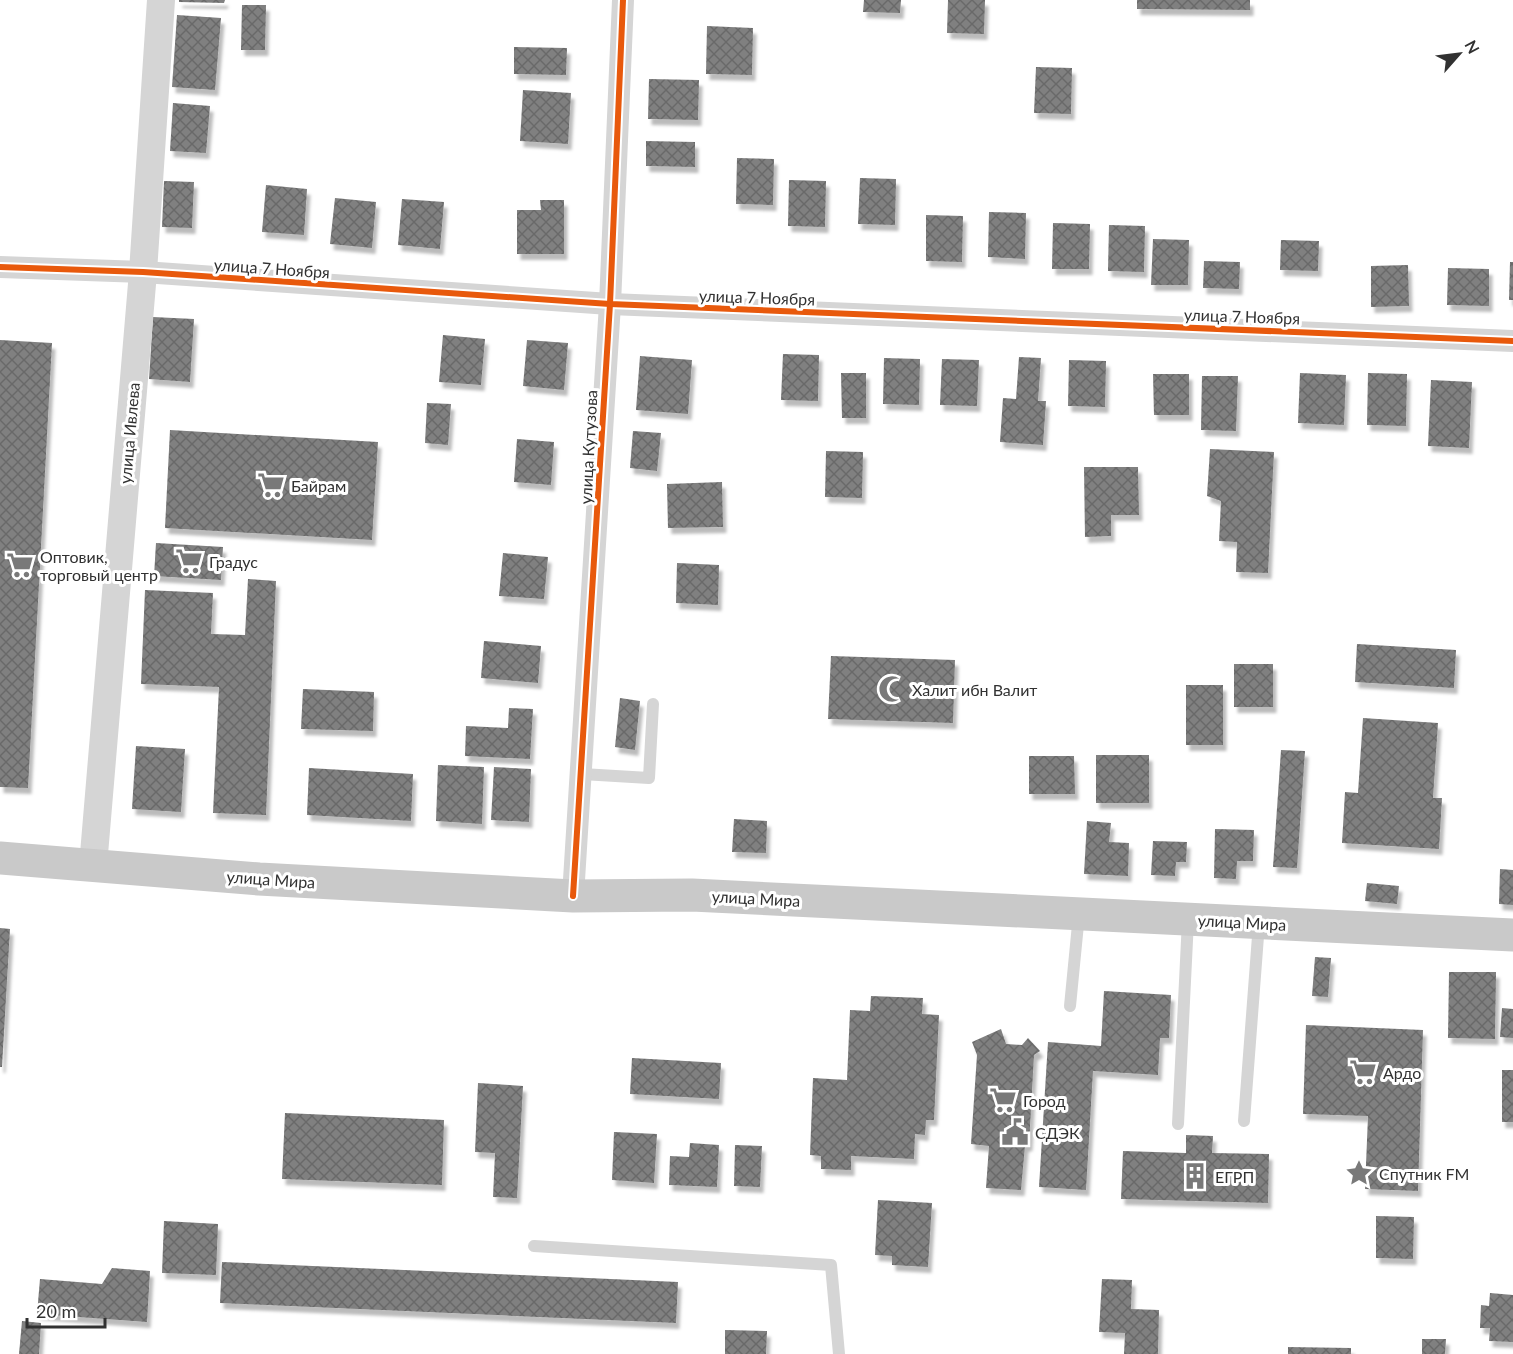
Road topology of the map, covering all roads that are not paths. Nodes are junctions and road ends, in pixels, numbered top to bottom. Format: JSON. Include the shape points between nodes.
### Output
{"nodes":[{"id":1,"x":161,"y":0,"type":"edge"},
{"id":2,"x":623,"y":0,"type":"edge"},
{"id":3,"x":0,"y":267,"type":"edge"},
{"id":4,"x":143,"y":272,"type":"junction"},
{"id":5,"x":609,"y":304,"type":"junction"},
{"id":6,"x":1513,"y":340,"type":"edge"},
{"id":7,"x":653,"y":704,"type":"dead end"},
{"id":8,"x":582,"y":774,"type":"junction"},
{"id":9,"x":0,"y":858,"type":"edge"},
{"id":10,"x":93,"y":866,"type":"junction"},
{"id":11,"x":573,"y":896,"type":"junction"},
{"id":12,"x":1079,"y":913,"type":"junction"},
{"id":13,"x":1188,"y":919,"type":"junction"},
{"id":14,"x":1260,"y":922,"type":"junction"},
{"id":15,"x":1513,"y":935,"type":"edge"},
{"id":16,"x":1070,"y":1006,"type":"dead end"},
{"id":17,"x":1244,"y":1121,"type":"dead end"},
{"id":18,"x":1178,"y":1124,"type":"dead end"},
{"id":19,"x":534,"y":1246,"type":"dead end"},
{"id":20,"x":839,"y":1354,"type":"edge"}],
"edges":[{"from":1,"to":4,"type":"street","name":"улица Ивлева"},
{"from":2,"to":5,"type":"street","name":"улица Кутузова"},
{"from":3,"to":4,"type":"street","name":"улица 7 Ноября"},
{"from":4,"to":5,"type":"street","name":"улица 7 Ноября"},
{"from":4,"to":10,"type":"street","name":"улица Ивлева"},
{"from":5,"to":6,"type":"street","name":"улица 7 Ноября"},
{"from":5,"to":8,"type":"street","name":"улица Кутузова"},
{"from":7,"to":8,"type":"lane","via":[[649,778]]},
{"from":8,"to":11,"type":"street","name":"улица Кутузова"},
{"from":9,"to":10,"type":"main road","name":"улица Мира"},
{"from":10,"to":11,"type":"main road","name":"улица Мира"},
{"from":11,"to":12,"type":"main road","name":"улица Мира","via":[[692,895]]},
{"from":12,"to":13,"type":"main road","name":"улица Мира"},
{"from":12,"to":16,"type":"lane"},
{"from":13,"to":14,"type":"main road","name":"улица Мира"},
{"from":13,"to":18,"type":"lane"},
{"from":14,"to":15,"type":"main road","name":"улица Мира"},
{"from":14,"to":17,"type":"lane"},
{"from":19,"to":20,"type":"lane","via":[[831,1265]]}]}
